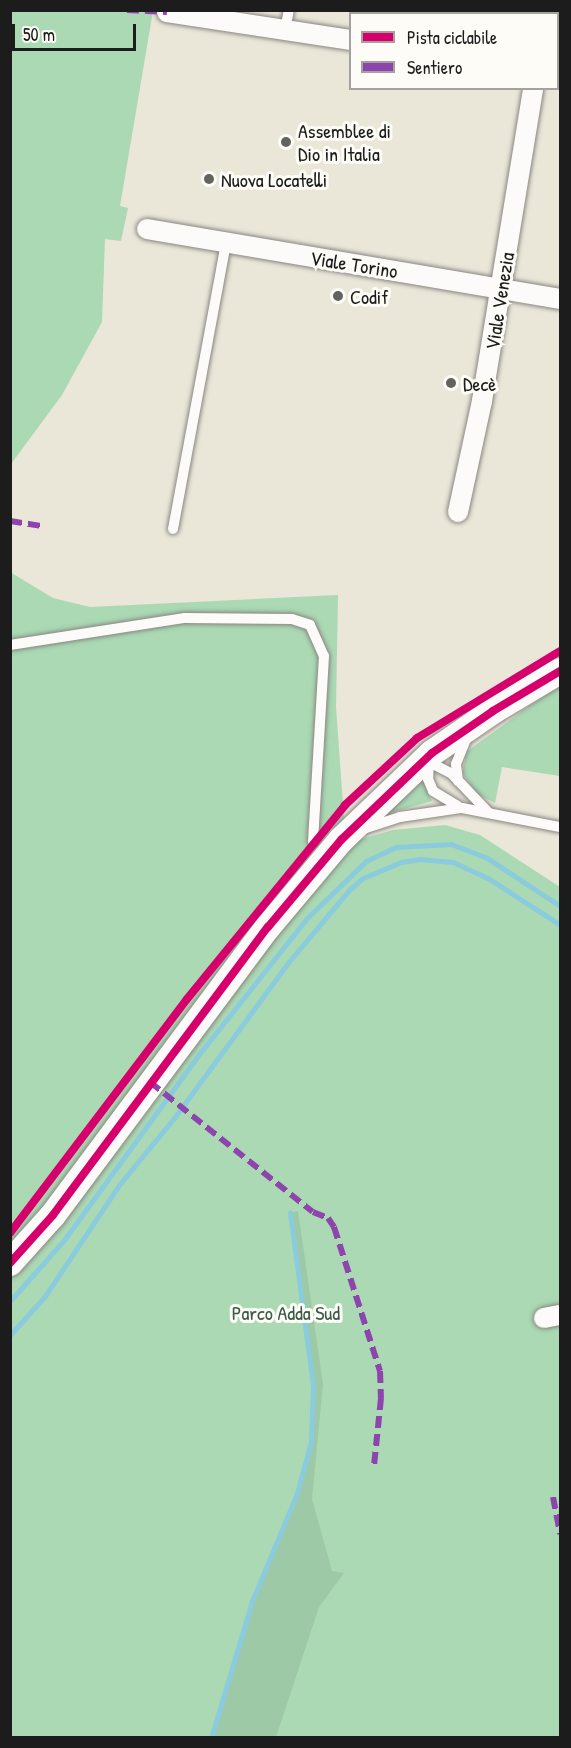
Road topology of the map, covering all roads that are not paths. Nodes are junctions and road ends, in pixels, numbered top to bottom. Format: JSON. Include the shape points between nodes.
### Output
{"nodes":[{"id":1,"x":289,"y":10,"type":"edge"},
{"id":2,"x":167,"y":12,"type":"dead end"},
{"id":3,"x":285,"y":30,"type":"junction"},
{"id":4,"x":349,"y":40,"type":"edge"},
{"id":5,"x":533,"y":90,"type":"edge"},
{"id":6,"x":147,"y":229,"type":"dead end"},
{"id":7,"x":226,"y":243,"type":"junction"},
{"id":8,"x":501,"y":288,"type":"junction"},
{"id":9,"x":561,"y":299,"type":"edge"},
{"id":10,"x":458,"y":512,"type":"dead end"},
{"id":11,"x":173,"y":530,"type":"dead end"},
{"id":12,"x":10,"y":645,"type":"edge"},
{"id":13,"x":561,"y":671,"type":"edge"},
{"id":14,"x":478,"y":721,"type":"junction"},
{"id":15,"x":428,"y":759,"type":"junction"},
{"id":16,"x":459,"y":781,"type":"junction"},
{"id":17,"x":462,"y":808,"type":"junction"},
{"id":18,"x":490,"y":813,"type":"junction"},
{"id":19,"x":561,"y":827,"type":"edge"},
{"id":20,"x":341,"y":840,"type":"junction"},
{"id":21,"x":312,"y":843,"type":"dead end"},
{"id":22,"x":10,"y":1263,"type":"edge"}],
"edges":[{"from":1,"to":3,"type":"lane"},
{"from":2,"to":3,"type":"street"},
{"from":3,"to":4,"type":"street"},
{"from":5,"to":8,"type":"street","name":"Viale Venezia"},
{"from":6,"to":7,"type":"street","name":"Viale Torino"},
{"from":7,"to":8,"type":"street","name":"Viale Torino"},
{"from":7,"to":11,"type":"lane"},
{"from":8,"to":9,"type":"street","name":"Viale Torino"},
{"from":8,"to":10,"type":"street","name":"Viale Venezia"},
{"from":12,"to":21,"type":"lane","via":[[185,618],[292,619],[310,625],[324,656]]},
{"from":13,"to":14,"type":"street"},
{"from":14,"to":15,"type":"street"},
{"from":14,"to":16,"type":"lane","via":[[458,755]]},
{"from":15,"to":16,"type":"lane"},
{"from":15,"to":17,"type":"lane","via":[[428,779],[433,791]]},
{"from":15,"to":20,"type":"street"},
{"from":16,"to":18,"type":"lane"},
{"from":17,"to":18,"type":"lane"},
{"from":17,"to":20,"type":"lane","via":[[388,820]]},
{"from":18,"to":19,"type":"lane"},
{"from":20,"to":22,"type":"street","via":[[246,956],[53,1215]]}]}
